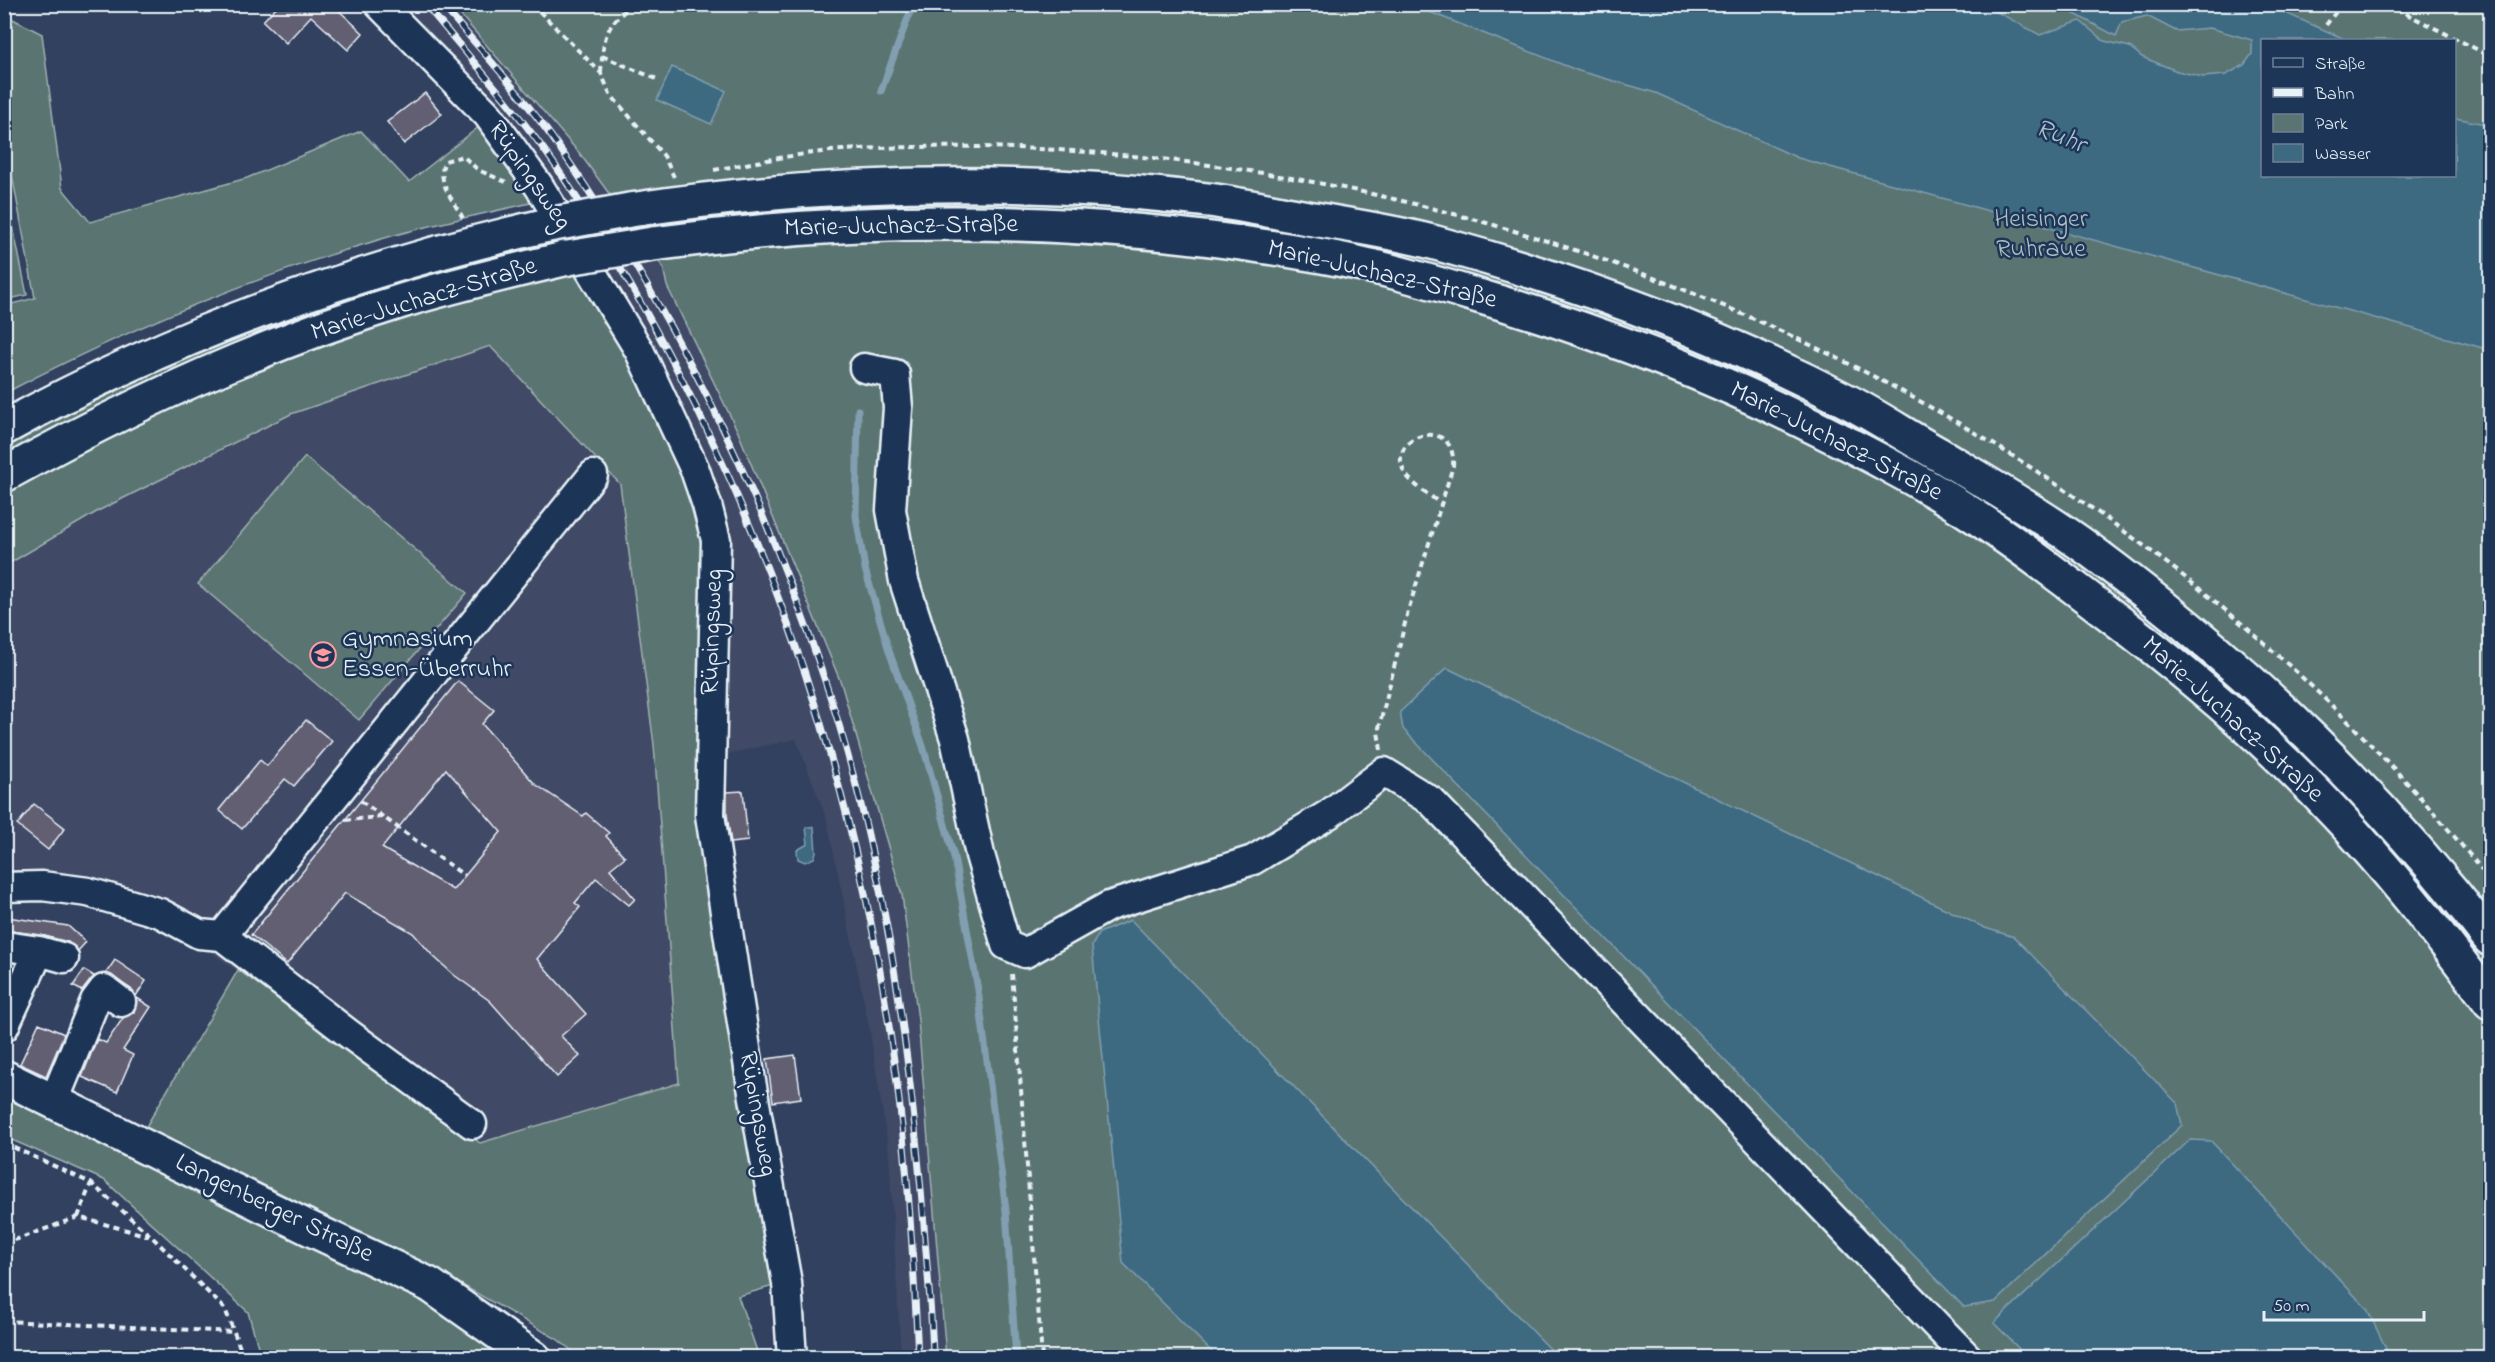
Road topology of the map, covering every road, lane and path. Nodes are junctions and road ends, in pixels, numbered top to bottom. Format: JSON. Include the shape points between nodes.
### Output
{"nodes":[{"id":1,"x":379,"y":4,"type":"edge"},
{"id":2,"x":531,"y":4,"type":"edge"},
{"id":3,"x":634,"y":4,"type":"edge"},
{"id":4,"x":2342,"y":4,"type":"edge"},
{"id":5,"x":2387,"y":4,"type":"edge"},
{"id":6,"x":2326,"y":25,"type":"dead end"},
{"id":7,"x":602,"y":56,"type":"junction"},
{"id":8,"x":2490,"y":56,"type":"edge"},
{"id":9,"x":601,"y":73,"type":"junction"},
{"id":10,"x":658,"y":80,"type":"dead end"},
{"id":11,"x":674,"y":177,"type":"dead end"},
{"id":12,"x":539,"y":186,"type":"junction"},
{"id":13,"x":465,"y":221,"type":"dead end"},
{"id":14,"x":864,"y":368,"type":"dead end"},
{"id":15,"x":4,"y":428,"type":"edge"},
{"id":16,"x":4,"y":475,"type":"edge"},
{"id":17,"x":593,"y":476,"type":"dead end"},
{"id":18,"x":1440,"y":503,"type":"junction"},
{"id":19,"x":1384,"y":771,"type":"junction"},
{"id":20,"x":343,"y":787,"type":"junction"},
{"id":21,"x":383,"y":817,"type":"junction"},
{"id":22,"x":351,"y":820,"type":"dead end"},
{"id":23,"x":465,"y":876,"type":"dead end"},
{"id":24,"x":4,"y":887,"type":"edge"},
{"id":25,"x":222,"y":936,"type":"junction"},
{"id":26,"x":2490,"y":939,"type":"edge"},
{"id":27,"x":5,"y":946,"type":"edge"},
{"id":28,"x":1016,"y":949,"type":"junction"},
{"id":29,"x":122,"y":1002,"type":"dead end"},
{"id":30,"x":2490,"y":1002,"type":"edge"},
{"id":31,"x":4,"y":1027,"type":"edge"},
{"id":32,"x":4,"y":1077,"type":"edge"},
{"id":33,"x":54,"y":1101,"type":"junction"},
{"id":34,"x":472,"y":1124,"type":"dead end"},
{"id":35,"x":4,"y":1143,"type":"edge"},
{"id":36,"x":91,"y":1183,"type":"junction"},
{"id":37,"x":78,"y":1217,"type":"junction"},
{"id":38,"x":152,"y":1237,"type":"junction"},
{"id":39,"x":4,"y":1244,"type":"edge"},
{"id":40,"x":4,"y":1321,"type":"edge"},
{"id":41,"x":233,"y":1332,"type":"junction"},
{"id":42,"x":244,"y":1358,"type":"edge"},
{"id":43,"x":534,"y":1358,"type":"edge"},
{"id":44,"x":792,"y":1358,"type":"edge"},
{"id":45,"x":1042,"y":1358,"type":"edge"},
{"id":46,"x":1968,"y":1358,"type":"edge"}],
"edges":[{"from":1,"to":12,"type":"street","name":"Rüpingsweg","via":[[488,116]]},
{"from":2,"to":9,"type":"path"},
{"from":3,"to":7,"type":"path","via":[[607,30]]},
{"from":4,"to":6,"type":"path"},
{"from":5,"to":8,"type":"path"},
{"from":7,"to":9,"type":"path"},
{"from":7,"to":10,"type":"path"},
{"from":9,"to":11,"type":"path","via":[[610,94],[664,156]]},
{"from":12,"to":13,"type":"path","via":[[525,190],[478,170],[463,156],[450,158],[442,167],[442,179]]},
{"from":12,"to":44,"type":"street","name":"Rüpingsweg","via":[[639,350],[694,470],[716,540],[710,815],[787,1283]]},
{"from":14,"to":28,"type":"street","via":[[895,374],[898,408],[891,510],[904,581],[955,739],[980,855],[1006,945]]},
{"from":15,"to":26,"type":"main road","name":"Marie-Juchacz-Straße","bridge":true,"via":[[166,349],[284,302],[398,264],[548,225],[709,198],[928,184],[1079,188],[1211,201],[1431,242],[1546,276],[1755,357],[1851,403],[2007,495],[2090,550],[2260,691],[2364,789]]},
{"from":16,"to":30,"type":"main road","name":"Marie-Juchacz-Straße","bridge":true,"via":[[185,383],[303,336],[403,301],[568,258],[726,234],[933,222],[1079,225],[1204,238],[1326,257],[1431,282],[1636,347],[1785,412],[1969,512],[2161,653],[2249,728],[2337,814],[2432,923]]},
{"from":17,"to":20,"type":"street"},
{"from":18,"to":18,"type":"path","via":[[1454,457],[1444,440],[1423,434],[1414,437],[1404,449],[1402,466],[1412,481]]},
{"from":18,"to":19,"type":"path","via":[[1378,732]]},
{"from":19,"to":28,"type":"street","via":[[1329,814],[1253,861],[1109,906],[1025,953]]},
{"from":19,"to":46,"type":"street","via":[[1431,801]]},
{"from":20,"to":21,"type":"path"},
{"from":20,"to":25,"type":"street"},
{"from":21,"to":22,"type":"path"},
{"from":21,"to":23,"type":"path"},
{"from":24,"to":25,"type":"street","via":[[42,886],[88,892],[160,913],[199,934]]},
{"from":25,"to":34,"type":"street"},
{"from":27,"to":31,"type":"street","via":[[51,954]]},
{"from":28,"to":45,"type":"path","via":[[1012,975]]},
{"from":29,"to":33,"type":"street","via":[[104,989],[95,1001]]},
{"from":32,"to":33,"type":"main road","name":"Langenberger Straße"},
{"from":33,"to":43,"type":"main road","name":"Langenberger Straße","via":[[430,1285]]},
{"from":35,"to":36,"type":"path"},
{"from":36,"to":37,"type":"path"},
{"from":36,"to":38,"type":"path"},
{"from":37,"to":38,"type":"path"},
{"from":37,"to":39,"type":"path"},
{"from":38,"to":41,"type":"path","via":[[225,1309]]},
{"from":40,"to":41,"type":"path"},
{"from":41,"to":42,"type":"path"}]}
